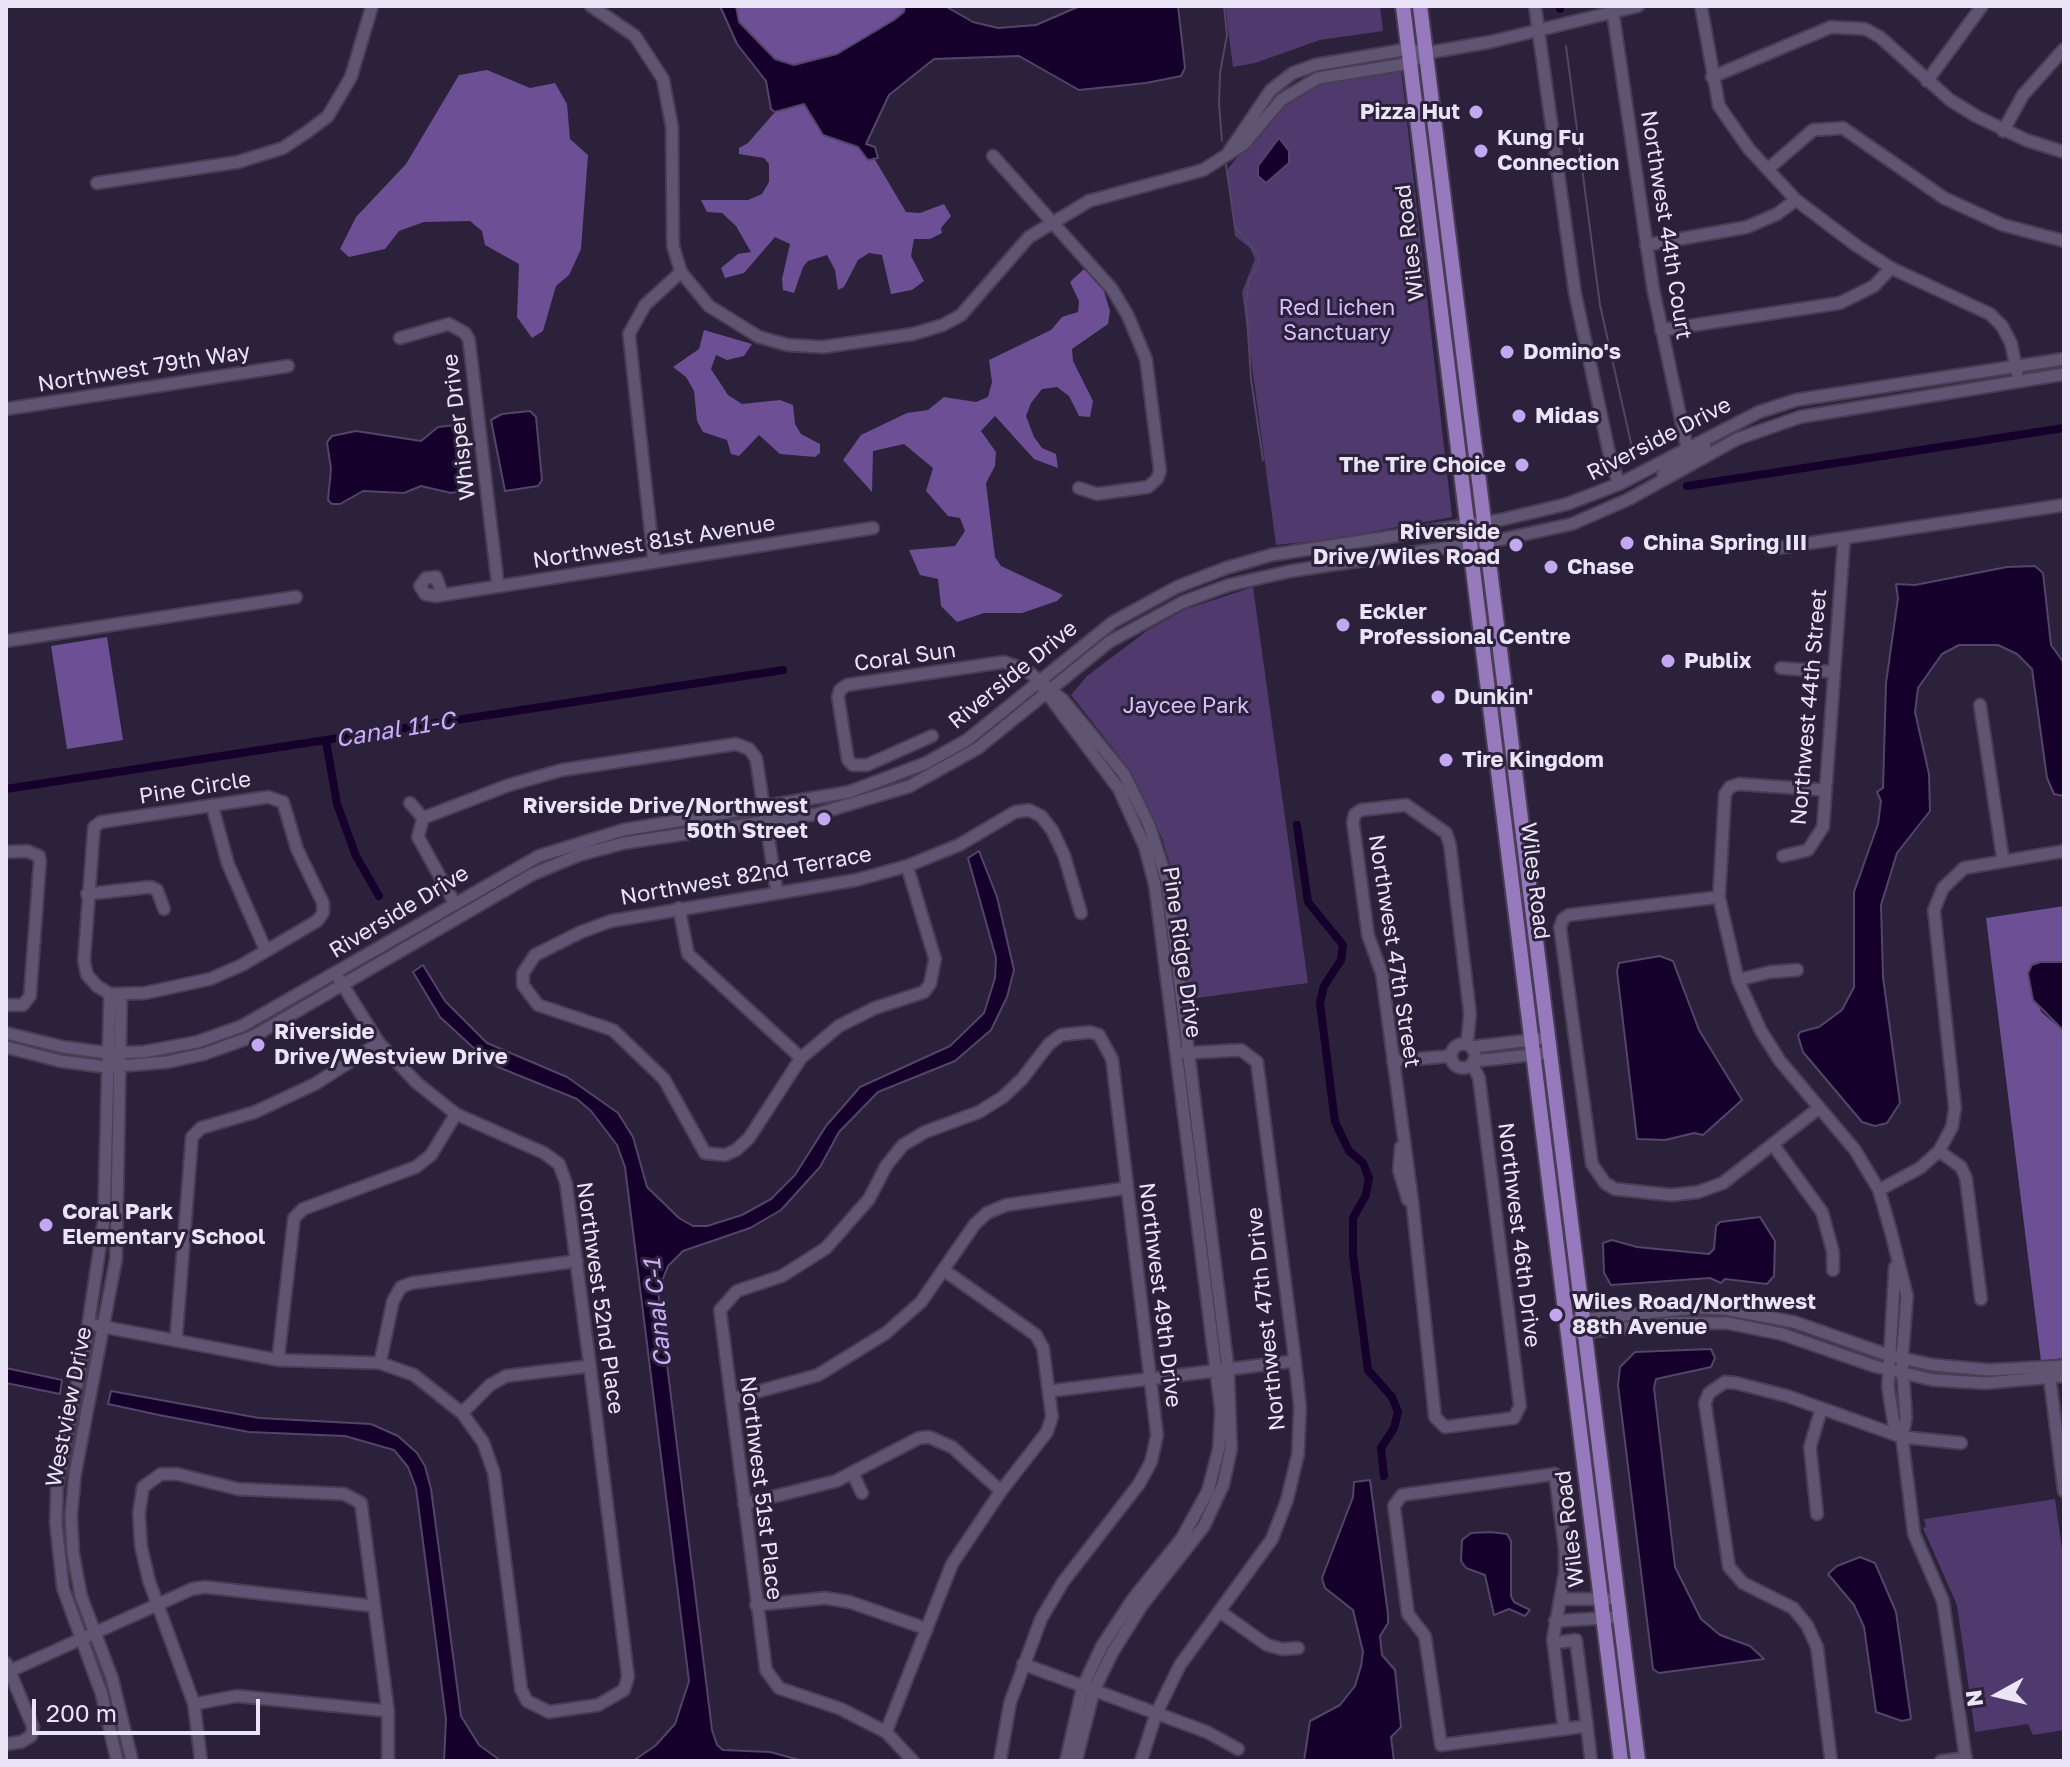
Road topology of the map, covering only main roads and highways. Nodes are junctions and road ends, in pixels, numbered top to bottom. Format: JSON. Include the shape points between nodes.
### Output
{"nodes":[{"id":1,"x":1403,"y":6,"type":"edge"},
{"id":2,"x":1420,"y":6,"type":"edge"},
{"id":3,"x":1542,"y":1046,"type":"junction"},
{"id":4,"x":1621,"y":1761,"type":"edge"},
{"id":5,"x":1638,"y":1761,"type":"edge"}],
"edges":[{"from":1,"to":3,"type":"main road","name":"Wiles Road","via":[[1466,525]]},
{"from":2,"to":3,"type":"main road","name":"Wiles Road"},
{"from":3,"to":4,"type":"main road","name":"Wiles Road","via":[[1568,1328]]},
{"from":3,"to":5,"type":"main road","name":"Wiles Road","via":[[1584,1326]]}]}
